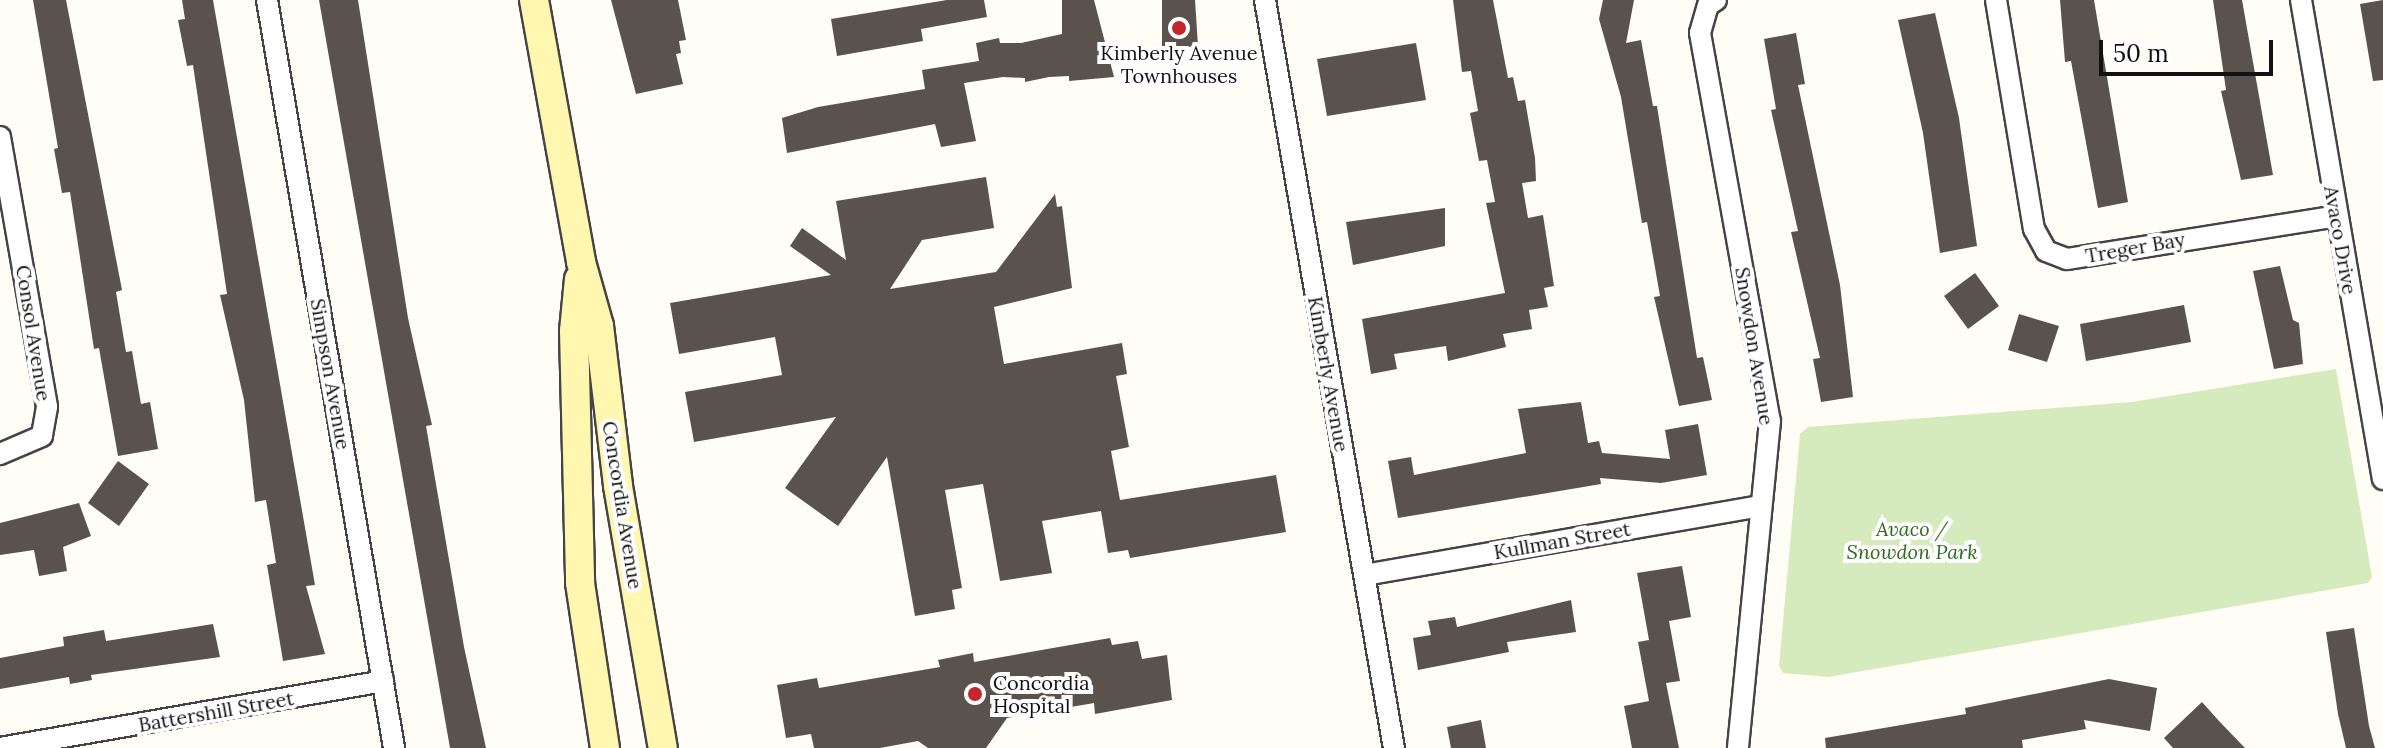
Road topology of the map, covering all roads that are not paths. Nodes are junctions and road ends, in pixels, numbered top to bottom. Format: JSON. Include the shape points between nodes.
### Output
{"nodes":[{"id":1,"x":267,"y":0,"type":"edge"},
{"id":2,"x":534,"y":0,"type":"edge"},
{"id":3,"x":1265,"y":0,"type":"edge"},
{"id":4,"x":1716,"y":0,"type":"edge"},
{"id":5,"x":1996,"y":0,"type":"edge"},
{"id":6,"x":2301,"y":0,"type":"edge"},
{"id":7,"x":0,"y":137,"type":"edge"},
{"id":8,"x":2337,"y":216,"type":"junction"},
{"id":9,"x":581,"y":262,"type":"junction"},
{"id":10,"x":0,"y":454,"type":"edge"},
{"id":11,"x":2383,"y":479,"type":"edge"},
{"id":12,"x":1760,"y":506,"type":"junction"},
{"id":13,"x":1365,"y":575,"type":"junction"},
{"id":14,"x":383,"y":681,"type":"junction"},
{"id":15,"x":0,"y":748,"type":"edge"},
{"id":16,"x":394,"y":748,"type":"edge"},
{"id":17,"x":605,"y":748,"type":"edge"},
{"id":18,"x":663,"y":748,"type":"edge"},
{"id":19,"x":1394,"y":748,"type":"edge"},
{"id":20,"x":1738,"y":748,"type":"edge"}],
"edges":[{"from":1,"to":14,"type":"street","name":"Simpson Avenue"},
{"from":2,"to":9,"type":"main road","name":"Concordia Avenue"},
{"from":3,"to":13,"type":"street","name":"Kimberly Avenue"},
{"from":4,"to":12,"type":"street","name":"Snowdon Avenue","via":[[1708,5],[1700,33],[1770,421]]},
{"from":5,"to":8,"type":"street","name":"Treger Bay","via":[[2034,229],[2046,251],[2067,259]]},
{"from":6,"to":8,"type":"street","name":"Avaco Drive"},
{"from":7,"to":10,"type":"street","name":"Consol Avenue","via":[[47,407],[42,436]]},
{"from":8,"to":11,"type":"street","name":"Avaco Drive"},
{"from":9,"to":17,"type":"main road","name":"Concordia Avenue","via":[[574,331],[580,583]]},
{"from":9,"to":18,"type":"main road","name":"Concordia Avenue","via":[[599,326],[618,486]]},
{"from":12,"to":13,"type":"street","name":"Kullman Street"},
{"from":12,"to":20,"type":"street","name":"Snowdon Avenue"},
{"from":13,"to":19,"type":"street","name":"Kimberly Avenue"},
{"from":14,"to":15,"type":"street","name":"Battershill Street"},
{"from":14,"to":16,"type":"street","name":"Simpson Avenue"}]}
